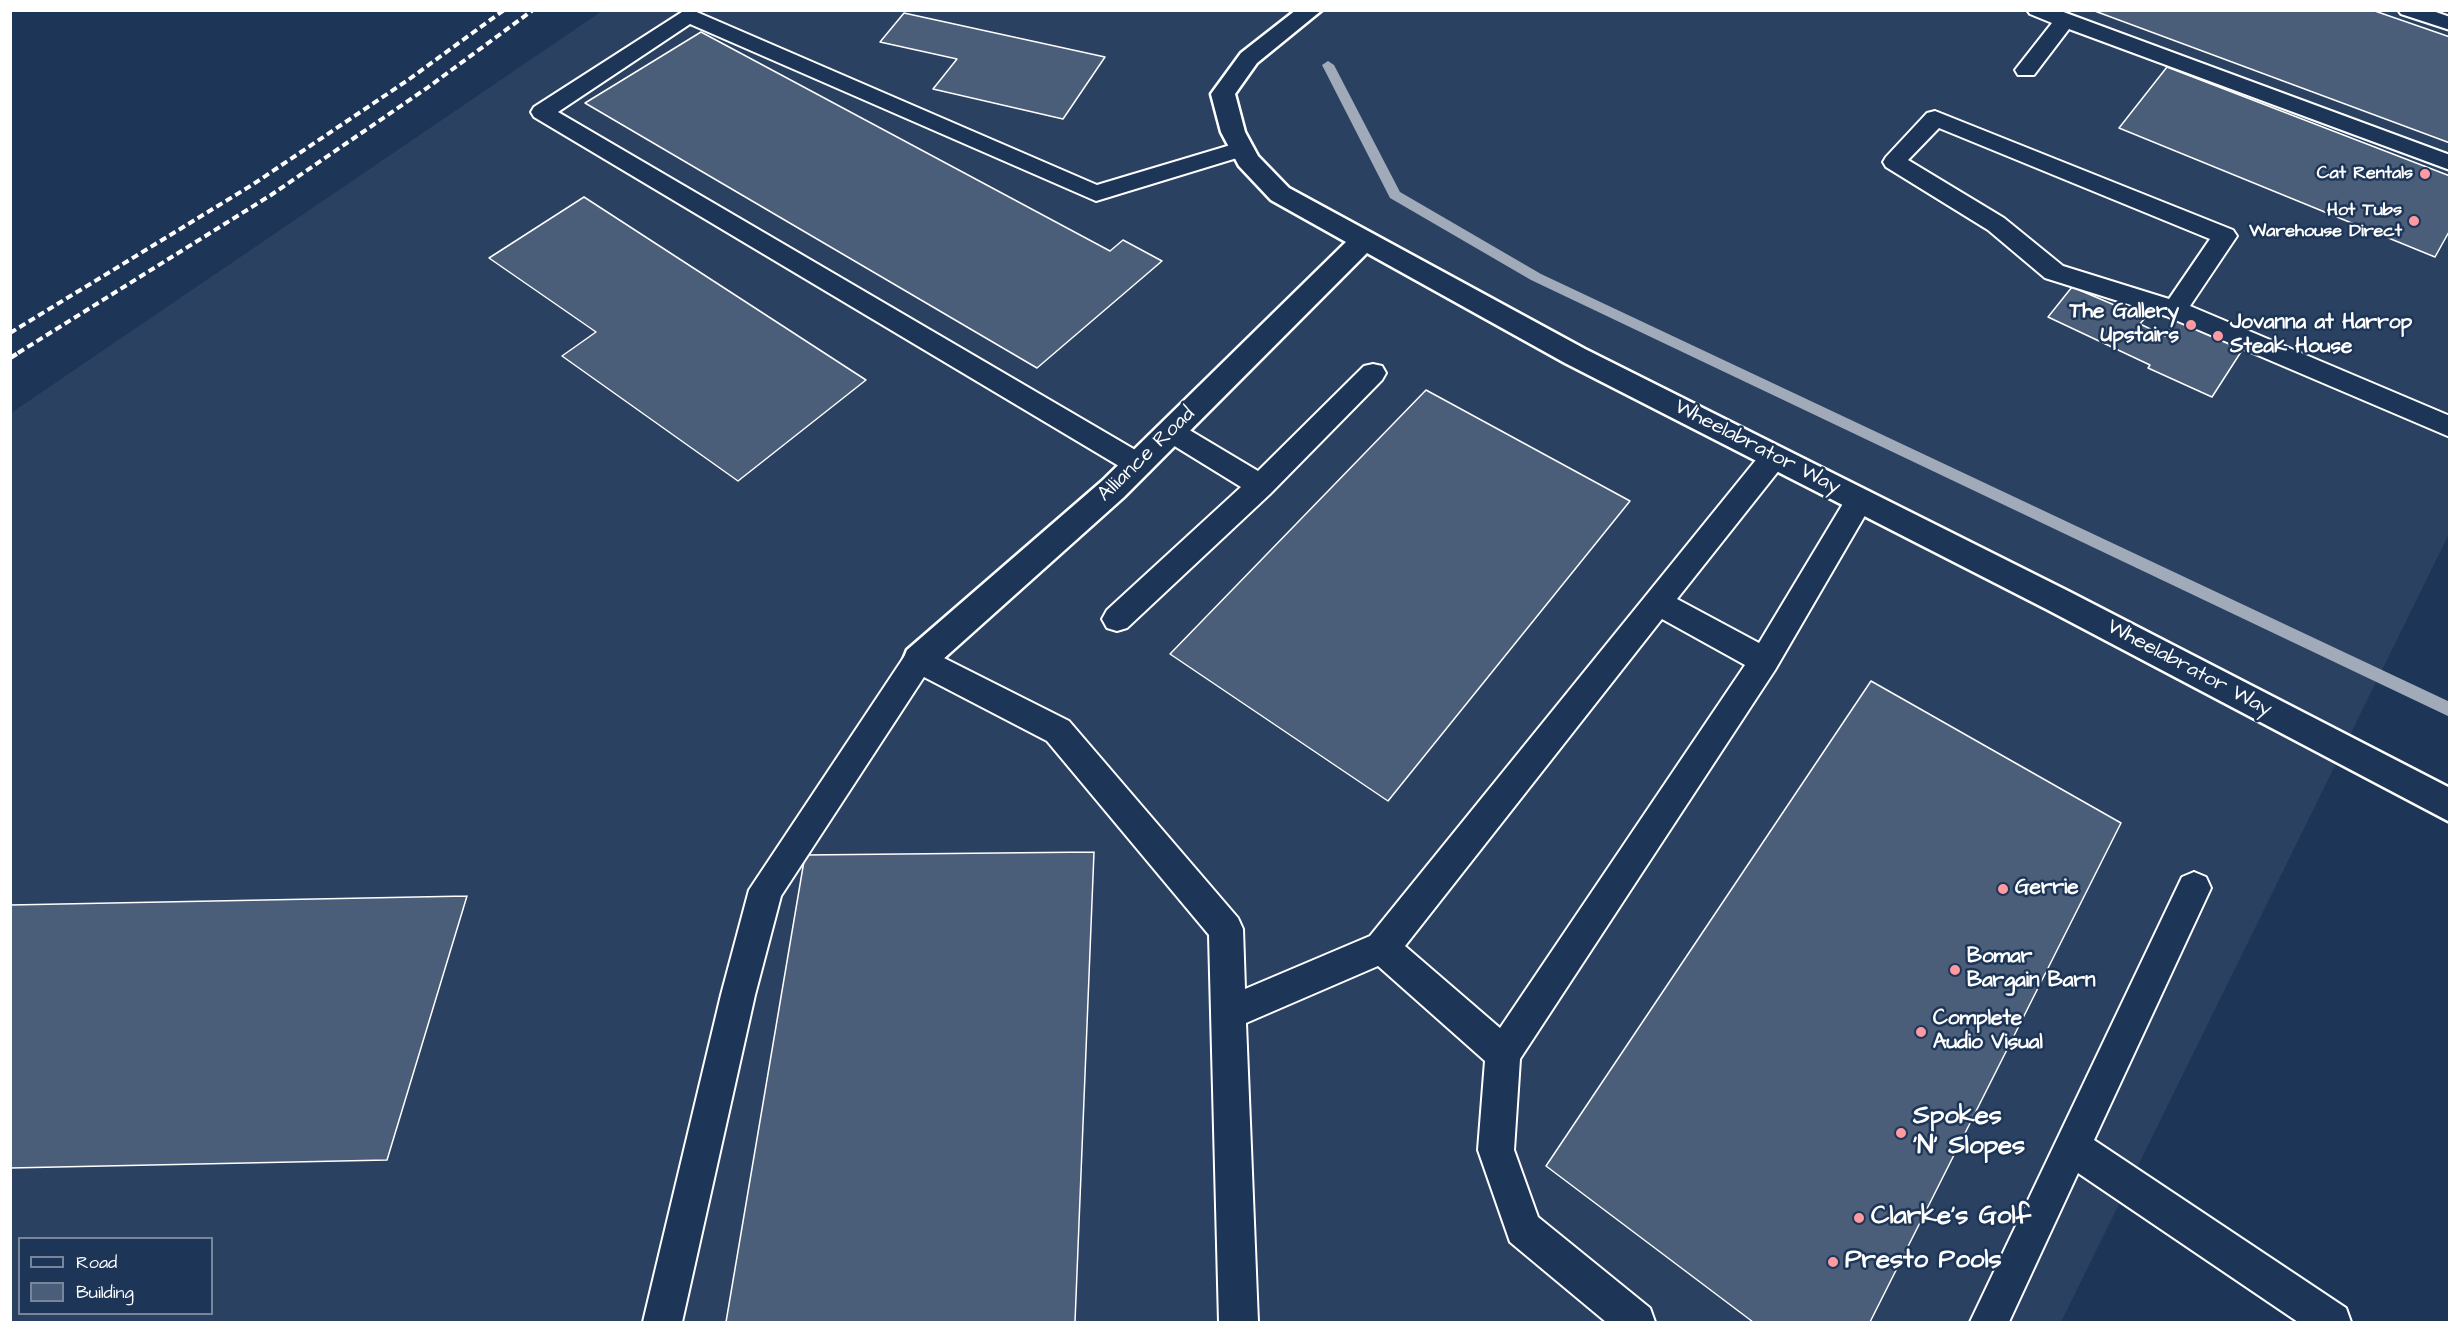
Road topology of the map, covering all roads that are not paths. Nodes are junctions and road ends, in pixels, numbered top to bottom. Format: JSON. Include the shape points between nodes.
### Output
{"nodes":[{"id":1,"x":1311,"y":10,"type":"edge"},
{"id":2,"x":2037,"y":10,"type":"edge"},
{"id":3,"x":2408,"y":10,"type":"edge"},
{"id":4,"x":2065,"y":21,"type":"junction"},
{"id":5,"x":2450,"y":24,"type":"edge"},
{"id":6,"x":2026,"y":70,"type":"dead end"},
{"id":7,"x":1242,"y":148,"type":"junction"},
{"id":8,"x":2450,"y":163,"type":"edge"},
{"id":9,"x":1365,"y":239,"type":"junction"},
{"id":10,"x":2175,"y":310,"type":"junction"},
{"id":11,"x":1373,"y":373,"type":"dead end"},
{"id":12,"x":2450,"y":427,"type":"edge"},
{"id":13,"x":1172,"y":432,"type":"junction"},
{"id":14,"x":1774,"y":457,"type":"junction"},
{"id":15,"x":1139,"y":465,"type":"junction"},
{"id":16,"x":1260,"y":486,"type":"junction"},
{"id":17,"x":1860,"y":500,"type":"junction"},
{"id":18,"x":1658,"y":603,"type":"junction"},
{"id":19,"x":1117,"y":620,"type":"dead end"},
{"id":20,"x":919,"y":660,"type":"junction"},
{"id":21,"x":1764,"y":661,"type":"junction"},
{"id":22,"x":2450,"y":806,"type":"edge"},
{"id":23,"x":2194,"y":888,"type":"dead end"},
{"id":24,"x":1382,"y":948,"type":"junction"},
{"id":25,"x":1229,"y":1013,"type":"junction"},
{"id":26,"x":1503,"y":1054,"type":"junction"},
{"id":27,"x":2072,"y":1147,"type":"junction"},
{"id":28,"x":662,"y":1323,"type":"edge"},
{"id":29,"x":1238,"y":1323,"type":"edge"},
{"id":30,"x":1636,"y":1323,"type":"edge"},
{"id":31,"x":1989,"y":1323,"type":"edge"},
{"id":32,"x":2332,"y":1323,"type":"edge"}],
"edges":[{"from":1,"to":7,"type":"street","name":"Wheelabrator Way","via":[[1249,58],[1223,94],[1233,132]]},
{"from":2,"to":4,"type":"lane"},
{"from":3,"to":5,"type":"lane"},
{"from":4,"to":6,"type":"lane"},
{"from":4,"to":8,"type":"lane"},
{"from":7,"to":9,"type":"street","name":"Wheelabrator Way","via":[[1248,160],[1280,194]]},
{"from":7,"to":15,"type":"lane","via":[[1096,193],[689,16],[542,112]]},
{"from":9,"to":13,"type":"street","name":"Alliance Road"},
{"from":9,"to":14,"type":"street","name":"Wheelabrator Way","via":[[1575,356]]},
{"from":10,"to":10,"type":"lane","via":[[2225,236],[1935,117],[1894,162],[1996,224],[2054,272]]},
{"from":10,"to":12,"type":"lane"},
{"from":11,"to":16,"type":"lane"},
{"from":13,"to":15,"type":"street","name":"Alliance Road"},
{"from":13,"to":16,"type":"lane"},
{"from":14,"to":17,"type":"street","name":"Wheelabrator Way"},
{"from":14,"to":18,"type":"lane"},
{"from":15,"to":20,"type":"street","name":"Alliance Road"},
{"from":16,"to":19,"type":"lane"},
{"from":17,"to":21,"type":"lane"},
{"from":17,"to":22,"type":"street","name":"Wheelabrator Way"},
{"from":18,"to":21,"type":"lane"},
{"from":18,"to":24,"type":"lane"},
{"from":20,"to":25,"type":"lane","via":[[1058,731],[1226,929]]},
{"from":20,"to":28,"type":"lane","via":[[766,890],[735,1006]]},
{"from":21,"to":26,"type":"lane"},
{"from":23,"to":27,"type":"lane"},
{"from":24,"to":25,"type":"lane"},
{"from":24,"to":26,"type":"lane"},
{"from":25,"to":29,"type":"lane"},
{"from":26,"to":30,"type":"lane","via":[[1496,1149],[1523,1229]]},
{"from":27,"to":31,"type":"lane"},
{"from":27,"to":32,"type":"lane"}]}
